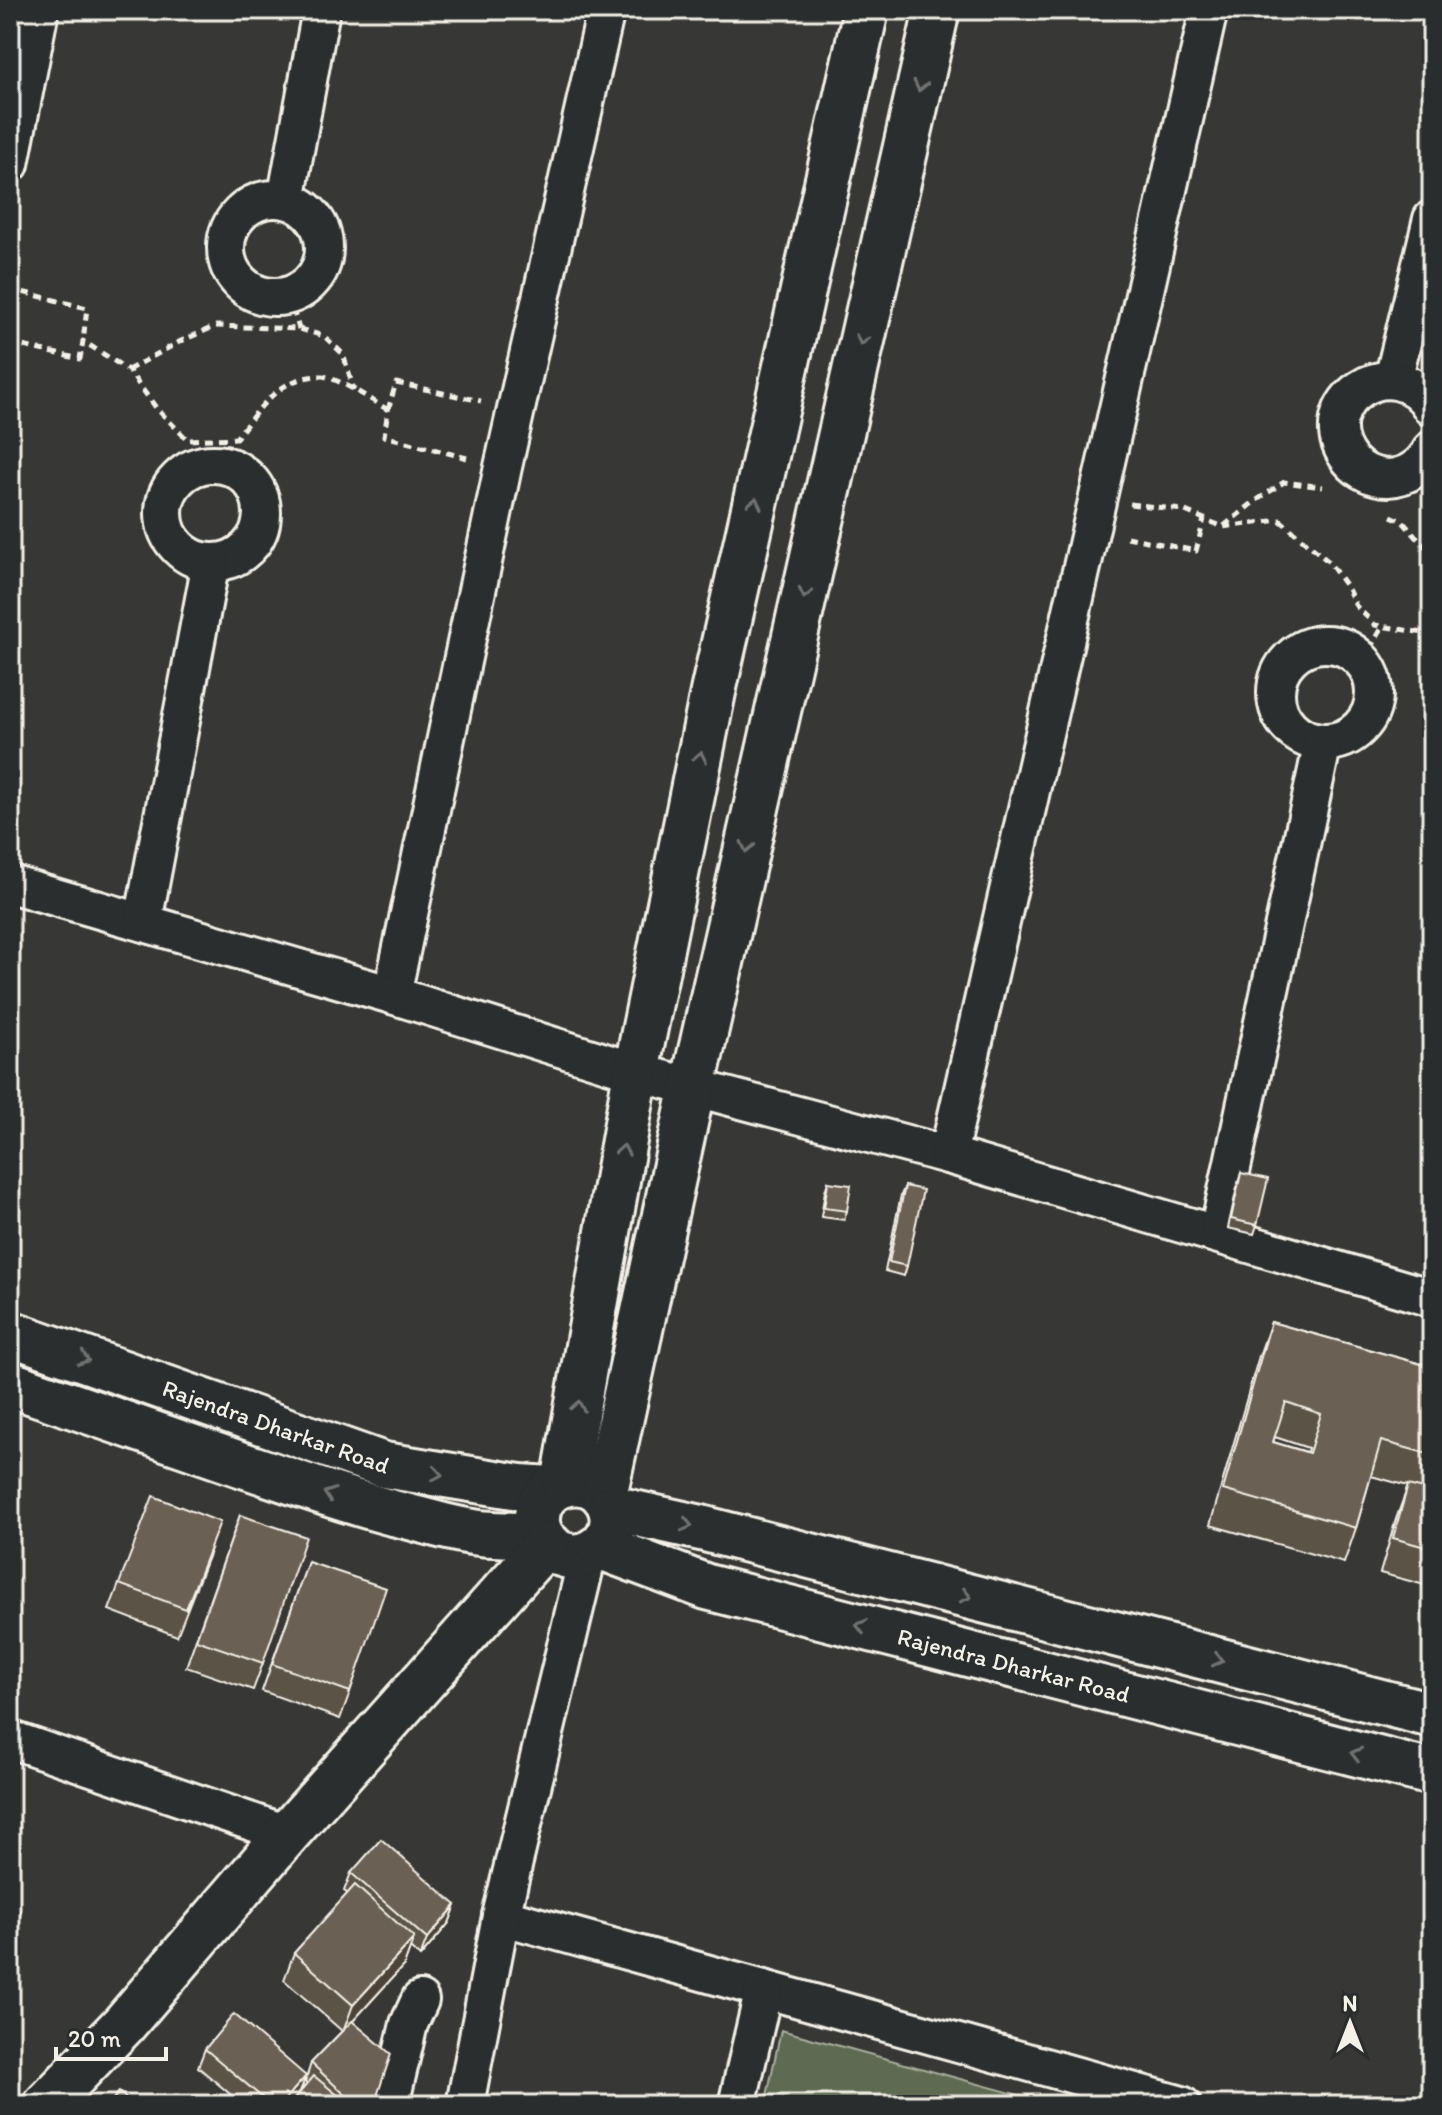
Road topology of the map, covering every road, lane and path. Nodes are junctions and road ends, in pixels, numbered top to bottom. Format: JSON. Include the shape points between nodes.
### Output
{"nodes":[{"id":1,"x":40,"y":10,"type":"edge"},
{"id":2,"x":321,"y":10,"type":"edge"},
{"id":3,"x":606,"y":10,"type":"edge"},
{"id":4,"x":866,"y":10,"type":"edge"},
{"id":5,"x":937,"y":10,"type":"edge"},
{"id":6,"x":1209,"y":10,"type":"edge"},
{"id":7,"x":10,"y":164,"type":"edge"},
{"id":8,"x":286,"y":200,"type":"junction"},
{"id":9,"x":1432,"y":219,"type":"edge"},
{"id":10,"x":10,"y":289,"type":"edge"},
{"id":11,"x":294,"y":313,"type":"junction"},
{"id":12,"x":83,"y":341,"type":"junction"},
{"id":13,"x":10,"y":343,"type":"edge"},
{"id":14,"x":128,"y":370,"type":"junction"},
{"id":15,"x":1393,"y":380,"type":"junction"},
{"id":16,"x":354,"y":390,"type":"junction"},
{"id":17,"x":517,"y":408,"type":"junction"},
{"id":18,"x":1432,"y":408,"type":"edge"},
{"id":19,"x":388,"y":410,"type":"junction"},
{"id":20,"x":1432,"y":449,"type":"edge"},
{"id":21,"x":227,"y":452,"type":"junction"},
{"id":22,"x":503,"y":467,"type":"junction"},
{"id":23,"x":1327,"y":487,"type":"dead end"},
{"id":24,"x":1094,"y":516,"type":"junction"},
{"id":25,"x":1389,"y":516,"type":"dead end"},
{"id":26,"x":1204,"y":519,"type":"junction"},
{"id":27,"x":1223,"y":527,"type":"junction"},
{"id":28,"x":1432,"y":554,"type":"edge"},
{"id":29,"x":211,"y":562,"type":"junction"},
{"id":30,"x":1383,"y":626,"type":"junction"},
{"id":31,"x":1432,"y":632,"type":"edge"},
{"id":32,"x":1363,"y":661,"type":"junction"},
{"id":33,"x":1323,"y":742,"type":"junction"},
{"id":34,"x":10,"y":884,"type":"edge"},
{"id":35,"x":143,"y":922,"type":"junction"},
{"id":36,"x":392,"y":995,"type":"junction"},
{"id":37,"x":636,"y":1072,"type":"junction"},
{"id":38,"x":693,"y":1086,"type":"junction"},
{"id":39,"x":948,"y":1155,"type":"junction"},
{"id":40,"x":1218,"y":1233,"type":"junction"},
{"id":41,"x":1432,"y":1298,"type":"edge"},
{"id":42,"x":10,"y":1333,"type":"edge"},
{"id":43,"x":10,"y":1384,"type":"edge"},
{"id":44,"x":586,"y":1513,"type":"junction"},
{"id":45,"x":544,"y":1541,"type":"junction"},
{"id":46,"x":1432,"y":1715,"type":"edge"},
{"id":47,"x":10,"y":1739,"type":"edge"},
{"id":48,"x":1432,"y":1773,"type":"edge"},
{"id":49,"x":287,"y":1834,"type":"junction"},
{"id":50,"x":501,"y":1916,"type":"junction"},
{"id":51,"x":764,"y":1989,"type":"junction"},
{"id":52,"x":420,"y":2000,"type":"dead end"},
{"id":53,"x":466,"y":2095,"type":"edge"},
{"id":54,"x":46,"y":2105,"type":"edge"},
{"id":55,"x":390,"y":2105,"type":"edge"},
{"id":56,"x":437,"y":2105,"type":"edge"},
{"id":57,"x":737,"y":2105,"type":"edge"},
{"id":58,"x":1182,"y":2105,"type":"edge"}],
"edges":[{"from":1,"to":7,"type":"street"},
{"from":2,"to":8,"type":"street"},
{"from":3,"to":17,"type":"street"},
{"from":37,"to":4,"type":"street","one_way":true,"via":[[713,692]]},
{"from":5,"to":38,"type":"street","one_way":true},
{"from":6,"to":24,"type":"street"},
{"from":8,"to":11,"type":"street","via":[[313,217],[325,246],[316,277],[304,288]]},
{"from":8,"to":11,"type":"street","via":[[270,199],[241,213],[231,226],[226,249],[232,273],[242,285]]},
{"from":9,"to":15,"type":"street"},
{"from":10,"to":12,"type":"path","via":[[87,308]]},
{"from":11,"to":14,"type":"path","via":[[216,326]]},
{"from":11,"to":16,"type":"path","via":[[343,354]]},
{"from":12,"to":13,"type":"path","via":[[80,359]]},
{"from":12,"to":14,"type":"path"},
{"from":14,"to":21,"type":"path","via":[[188,440]]},
{"from":15,"to":18,"type":"street","via":[[1414,387]]},
{"from":15,"to":20,"type":"street","via":[[1367,384],[1344,406],[1338,421],[1345,453],[1355,466],[1385,478],[1416,469]]},
{"from":16,"to":19,"type":"path"},
{"from":16,"to":21,"type":"path","via":[[325,376],[287,383],[263,404]]},
{"from":17,"to":19,"type":"path","via":[[396,383]]},
{"from":17,"to":22,"type":"street"},
{"from":19,"to":22,"type":"path","via":[[384,436]]},
{"from":21,"to":29,"type":"street","via":[[259,495],[261,527],[242,553]]},
{"from":21,"to":29,"type":"street","via":[[179,477],[164,505],[164,522],[180,550]]},
{"from":22,"to":36,"type":"street"},
{"from":23,"to":27,"type":"path","via":[[1284,482]]},
{"from":24,"to":26,"type":"path","via":[[1183,510]]},
{"from":24,"to":26,"type":"path","via":[[1196,551]]},
{"from":24,"to":39,"type":"street"},
{"from":25,"to":28,"type":"path","via":[[1402,521]]},
{"from":26,"to":27,"type":"path"},
{"from":27,"to":30,"type":"path","via":[[1280,520],[1329,562],[1356,606]]},
{"from":29,"to":35,"type":"street"},
{"from":30,"to":31,"type":"path"},
{"from":30,"to":32,"type":"path"},
{"from":32,"to":33,"type":"street","via":[[1372,675],[1373,707],[1354,733]]},
{"from":32,"to":33,"type":"street","via":[[1337,645],[1320,644],[1291,657],[1282,670],[1277,702],[1282,718],[1293,730]]},
{"from":33,"to":40,"type":"street"},
{"from":34,"to":35,"type":"street"},
{"from":35,"to":36,"type":"street"},
{"from":36,"to":37,"type":"street"},
{"from":37,"to":38,"type":"street"},
{"from":44,"to":37,"type":"street","one_way":true},
{"from":38,"to":39,"type":"street"},
{"from":38,"to":44,"type":"street"},
{"from":39,"to":40,"type":"street"},
{"from":40,"to":41,"type":"street"},
{"from":42,"to":44,"type":"street","name":"Rajendra Dharkar Road","one_way":true,"via":[[384,1465],[520,1487]]},
{"from":45,"to":43,"type":"street","name":"Rajendra Dharkar Road","one_way":true,"via":[[476,1533],[360,1505]]},
{"from":44,"to":45,"type":"street","name":"Rajendra Dharkar Road","via":[[573,1557]]},
{"from":44,"to":46,"type":"street","name":"Rajendra Dharkar Road","one_way":true,"via":[[716,1532]]},
{"from":48,"to":44,"type":"street","name":"Rajendra Dharkar Road","one_way":true,"via":[[707,1587]]},
{"from":44,"to":50,"type":"street"},
{"from":45,"to":49,"type":"street"},
{"from":47,"to":49,"type":"street"},
{"from":49,"to":54,"type":"street","via":[[124,2024]]},
{"from":50,"to":51,"type":"street"},
{"from":50,"to":53,"type":"street"},
{"from":51,"to":57,"type":"street"},
{"from":51,"to":58,"type":"street"},
{"from":52,"to":55,"type":"street"},
{"from":53,"to":56,"type":"street"}]}
